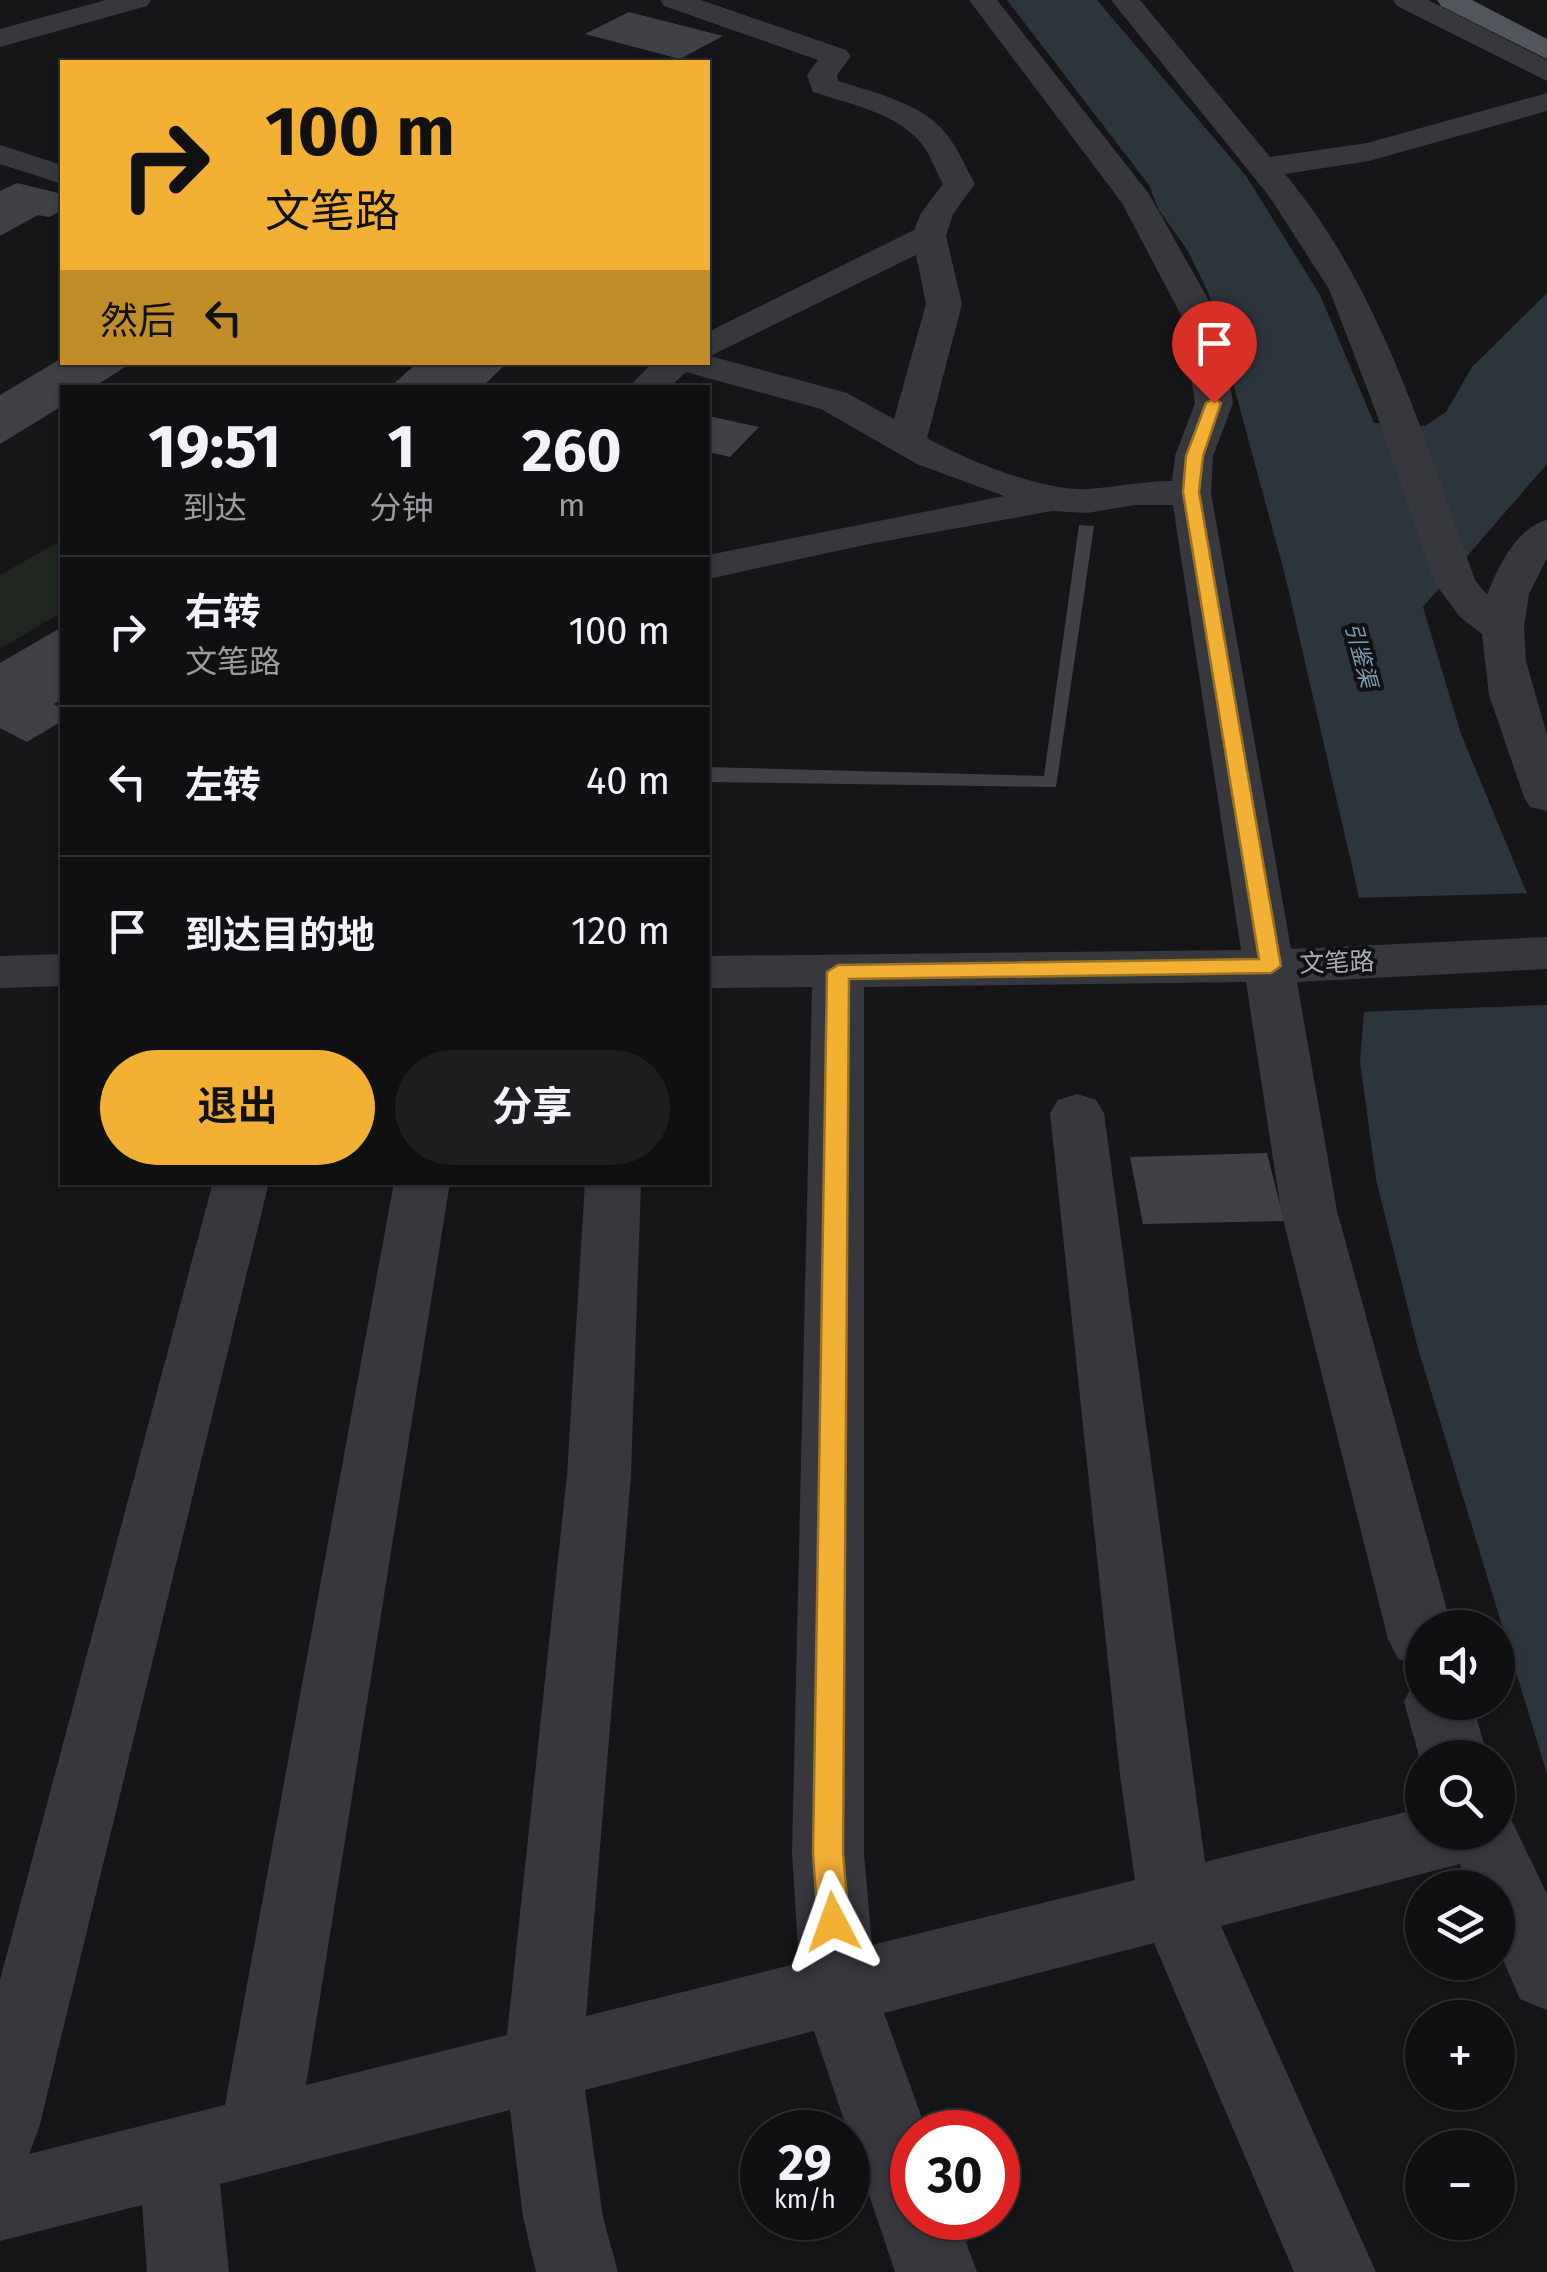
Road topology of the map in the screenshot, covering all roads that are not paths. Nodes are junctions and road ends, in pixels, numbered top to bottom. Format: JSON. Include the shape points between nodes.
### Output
{"nodes":[{"id":1,"x":137,"y":0,"type":"edge"},
{"id":2,"x":674,"y":0,"type":"edge"},
{"id":3,"x":983,"y":0,"type":"edge"},
{"id":4,"x":1125,"y":0,"type":"edge"},
{"id":5,"x":1407,"y":0,"type":"edge"},
{"id":6,"x":1450,"y":0,"type":"edge"},
{"id":7,"x":1500,"y":0,"type":"edge"},
{"id":8,"x":1547,"y":24,"type":"edge"},
{"id":9,"x":0,"y":38,"type":"edge"},
{"id":10,"x":1547,"y":50,"type":"edge"},
{"id":11,"x":1547,"y":72,"type":"edge"},
{"id":12,"x":1547,"y":102,"type":"edge"},
{"id":13,"x":0,"y":154,"type":"edge"},
{"id":14,"x":1264,"y":167,"type":"junction"},
{"id":15,"x":60,"y":174,"type":"edge"},
{"id":16,"x":929,"y":236,"type":"junction"},
{"id":17,"x":710,"y":345,"type":"edge"},
{"id":18,"x":673,"y":365,"type":"edge"},
{"id":19,"x":701,"y":365,"type":"edge"},
{"id":20,"x":649,"y":385,"type":"edge"},
{"id":21,"x":907,"y":442,"type":"junction"},
{"id":22,"x":1191,"y":492,"type":"junction"},
{"id":23,"x":1050,"y":500,"type":"junction"},
{"id":24,"x":1547,"y":532,"type":"edge"},
{"id":25,"x":710,"y":566,"type":"edge"},
{"id":26,"x":1501,"y":628,"type":"junction"},
{"id":27,"x":1547,"y":797,"type":"edge"},
{"id":28,"x":1547,"y":953,"type":"edge"},
{"id":29,"x":1271,"y":966,"type":"junction"},
{"id":30,"x":60,"y":970,"type":"edge"},
{"id":31,"x":0,"y":972,"type":"edge"},
{"id":32,"x":710,"y":972,"type":"edge"},
{"id":33,"x":838,"y":972,"type":"junction"},
{"id":34,"x":1078,"y":1113,"type":"dead end"},
{"id":35,"x":241,"y":1185,"type":"edge"},
{"id":36,"x":421,"y":1185,"type":"edge"},
{"id":37,"x":613,"y":1185,"type":"edge"},
{"id":38,"x":1414,"y":1610,"type":"edge"},
{"id":39,"x":1405,"y":1846,"type":"edge"},
{"id":40,"x":1489,"y":1850,"type":"edge"},
{"id":41,"x":1176,"y":1905,"type":"junction"},
{"id":42,"x":1547,"y":1974,"type":"edge"},
{"id":43,"x":838,"y":1990,"type":"junction"},
{"id":44,"x":543,"y":2064,"type":"junction"},
{"id":45,"x":0,"y":2128,"type":"edge"},
{"id":46,"x":258,"y":2138,"type":"junction"},
{"id":47,"x":890,"y":2140,"type":"edge"},
{"id":48,"x":178,"y":2159,"type":"junction"},
{"id":49,"x":0,"y":2202,"type":"edge"},
{"id":50,"x":925,"y":2240,"type":"edge"},
{"id":51,"x":188,"y":2272,"type":"edge"},
{"id":52,"x":577,"y":2272,"type":"edge"},
{"id":53,"x":936,"y":2272,"type":"edge"},
{"id":54,"x":1335,"y":2272,"type":"edge"}],
"edges":[{"from":1,"to":9,"type":"street"},
{"from":2,"to":16,"type":"street","via":[[836,56],[822,75],[824,86],[928,131],[959,184]]},
{"from":3,"to":22,"type":"street","via":[[1137,201],[1200,317],[1214,403],[1194,456]]},
{"from":4,"to":14,"type":"street"},
{"from":5,"to":11,"type":"street"},
{"from":6,"to":10,"type":"main road"},
{"from":7,"to":8,"type":"main road"},
{"from":12,"to":14,"type":"street","via":[[1369,152]]},
{"from":13,"to":15,"type":"street"},
{"from":14,"to":26,"type":"street","via":[[1346,289],[1454,582]]},
{"from":16,"to":17,"type":"street"},
{"from":16,"to":21,"type":"street","via":[[944,304]]},
{"from":18,"to":20,"type":"street"},
{"from":19,"to":21,"type":"street","via":[[834,402]]},
{"from":21,"to":23,"type":"street"},
{"from":22,"to":23,"type":"street"},
{"from":22,"to":29,"type":"street"},
{"from":23,"to":25,"type":"street"},
{"from":24,"to":26,"type":"street","via":[[1513,578]]},
{"from":26,"to":27,"type":"street","via":[[1507,687]]},
{"from":28,"to":29,"type":"street","name":"文笔路"},
{"from":29,"to":33,"type":"street","name":"文笔路"},
{"from":29,"to":38,"type":"street","via":[[1310,1211]]},
{"from":30,"to":31,"type":"street"},
{"from":32,"to":33,"type":"street","name":"文笔路"},
{"from":33,"to":43,"type":"street","via":[[828,1853]]},
{"from":34,"to":41,"type":"street","via":[[1154,1775]]},
{"from":35,"to":45,"type":"street"},
{"from":36,"to":46,"type":"street"},
{"from":37,"to":44,"type":"street","via":[[599,1475]]},
{"from":39,"to":41,"type":"street"},
{"from":40,"to":42,"type":"street"},
{"from":41,"to":43,"type":"street"},
{"from":41,"to":54,"type":"street"},
{"from":43,"to":44,"type":"street"},
{"from":43,"to":47,"type":"street"},
{"from":44,"to":46,"type":"street"},
{"from":44,"to":52,"type":"street"},
{"from":46,"to":48,"type":"street"},
{"from":48,"to":49,"type":"street"},
{"from":48,"to":51,"type":"street"},
{"from":50,"to":53,"type":"street"}]}
